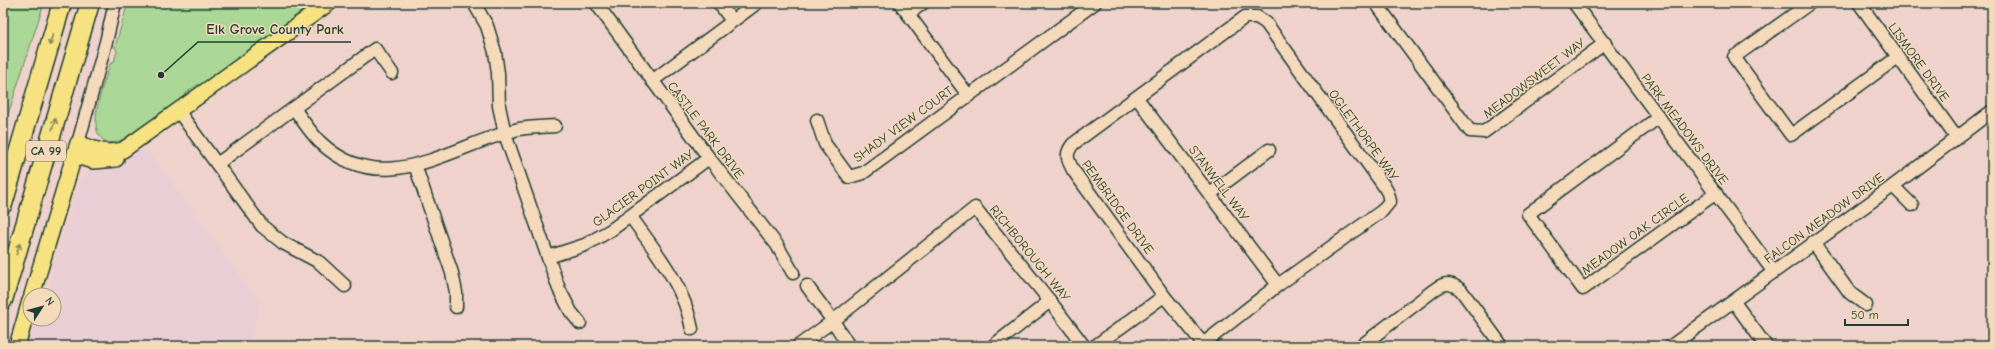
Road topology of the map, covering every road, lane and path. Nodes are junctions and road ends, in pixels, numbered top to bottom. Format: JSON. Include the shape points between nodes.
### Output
{"nodes":[{"id":1,"x":62,"y":3,"type":"edge"},
{"id":2,"x":90,"y":3,"type":"edge"},
{"id":3,"x":115,"y":3,"type":"edge"},
{"id":4,"x":330,"y":3,"type":"edge"},
{"id":5,"x":474,"y":3,"type":"edge"},
{"id":6,"x":596,"y":3,"type":"edge"},
{"id":7,"x":719,"y":3,"type":"edge"},
{"id":8,"x":757,"y":3,"type":"edge"},
{"id":9,"x":900,"y":3,"type":"edge"},
{"id":10,"x":923,"y":3,"type":"edge"},
{"id":11,"x":1095,"y":3,"type":"edge"},
{"id":12,"x":1376,"y":3,"type":"edge"},
{"id":13,"x":1574,"y":3,"type":"edge"},
{"id":14,"x":1810,"y":3,"type":"edge"},
{"id":15,"x":1859,"y":3,"type":"edge"},
{"id":16,"x":908,"y":14,"type":"junction"},
{"id":17,"x":732,"y":21,"type":"junction"},
{"id":18,"x":1604,"y":43,"type":"junction"},
{"id":19,"x":1898,"y":57,"type":"junction"},
{"id":20,"x":392,"y":73,"type":"dead end"},
{"id":21,"x":652,"y":81,"type":"junction"},
{"id":22,"x":968,"y":95,"type":"junction"},
{"id":23,"x":1137,"y":98,"type":"junction"},
{"id":24,"x":294,"y":108,"type":"junction"},
{"id":25,"x":1992,"y":111,"type":"edge"},
{"id":26,"x":178,"y":112,"type":"junction"},
{"id":27,"x":1659,"y":117,"type":"junction"},
{"id":28,"x":817,"y":120,"type":"dead end"},
{"id":29,"x":555,"y":126,"type":"dead end"},
{"id":30,"x":505,"y":134,"type":"junction"},
{"id":31,"x":1956,"y":137,"type":"junction"},
{"id":32,"x":76,"y":150,"type":"junction"},
{"id":33,"x":1269,"y":150,"type":"dead end"},
{"id":34,"x":709,"y":158,"type":"junction"},
{"id":35,"x":217,"y":164,"type":"junction"},
{"id":36,"x":415,"y":166,"type":"junction"},
{"id":37,"x":1893,"y":186,"type":"junction"},
{"id":38,"x":1716,"y":193,"type":"junction"},
{"id":39,"x":1210,"y":194,"type":"junction"},
{"id":40,"x":3,"y":204,"type":"edge"},
{"id":41,"x":1912,"y":205,"type":"dead end"},
{"id":42,"x":631,"y":217,"type":"junction"},
{"id":43,"x":1813,"y":242,"type":"junction"},
{"id":44,"x":548,"y":257,"type":"junction"},
{"id":45,"x":1773,"y":271,"type":"junction"},
{"id":46,"x":793,"y":273,"type":"dead end"},
{"id":47,"x":1278,"y":285,"type":"junction"},
{"id":48,"x":346,"y":286,"type":"dead end"},
{"id":49,"x":807,"y":286,"type":"dead end"},
{"id":50,"x":34,"y":287,"type":"edge"},
{"id":51,"x":1164,"y":296,"type":"junction"},
{"id":52,"x":3,"y":300,"type":"edge"},
{"id":53,"x":1050,"y":301,"type":"junction"},
{"id":54,"x":1734,"y":302,"type":"junction"},
{"id":55,"x":1866,"y":306,"type":"dead end"},
{"id":56,"x":456,"y":307,"type":"dead end"},
{"id":57,"x":833,"y":321,"type":"junction"},
{"id":58,"x":580,"y":323,"type":"dead end"},
{"id":59,"x":22,"y":327,"type":"edge"},
{"id":60,"x":692,"y":329,"type":"dead end"},
{"id":61,"x":1204,"y":345,"type":"edge"},
{"id":62,"x":1364,"y":345,"type":"edge"},
{"id":63,"x":17,"y":346,"type":"edge"},
{"id":64,"x":798,"y":346,"type":"edge"},
{"id":65,"x":849,"y":346,"type":"edge"},
{"id":66,"x":993,"y":346,"type":"edge"},
{"id":67,"x":1084,"y":346,"type":"edge"},
{"id":68,"x":1095,"y":346,"type":"edge"},
{"id":69,"x":1502,"y":346,"type":"edge"},
{"id":70,"x":1671,"y":346,"type":"edge"},
{"id":71,"x":1766,"y":346,"type":"edge"}],
"edges":[{"from":1,"to":40,"type":"highway","number":"CA 99","one_way":true},
{"from":52,"to":2,"type":"highway","number":"CA 99","one_way":true},
{"from":3,"to":32,"type":"street"},
{"from":4,"to":26,"type":"main road"},
{"from":5,"to":30,"type":"street","via":[[487,26],[495,52],[499,106]]},
{"from":6,"to":21,"type":"street","name":"CASTLE PARK DRIVE"},
{"from":7,"to":17,"type":"street"},
{"from":8,"to":17,"type":"street"},
{"from":9,"to":16,"type":"street"},
{"from":10,"to":16,"type":"street"},
{"from":11,"to":22,"type":"street"},
{"from":12,"to":18,"type":"street","name":"MEADOWSWEET WAY","via":[[1470,132],[1484,132]]},
{"from":13,"to":18,"type":"street","name":"PARK MEADOWS DRIVE"},
{"from":14,"to":19,"type":"street","via":[[1734,57],[1792,135]]},
{"from":15,"to":19,"type":"street","name":"LISMORE DRIVE"},
{"from":16,"to":22,"type":"street"},
{"from":17,"to":21,"type":"street"},
{"from":18,"to":27,"type":"street","name":"PARK MEADOWS DRIVE"},
{"from":19,"to":31,"type":"street","name":"LISMORE DRIVE"},
{"from":20,"to":24,"type":"street","via":[[375,49]]},
{"from":21,"to":34,"type":"street","name":"CASTLE PARK DRIVE"},
{"from":22,"to":28,"type":"street","name":"SHADY VIEW COURT","via":[[863,173],[849,177],[825,144]]},
{"from":23,"to":39,"type":"street","name":"STANWELL WAY"},
{"from":23,"to":47,"type":"street","name":"OGLETHORPE WAY","via":[[1245,17],[1257,17],[1266,23],[1384,186],[1390,201],[1382,211]]},
{"from":23,"to":51,"type":"street","name":"PEMBRIDGE DRIVE","via":[[1073,144],[1067,153],[1067,160]]},
{"from":24,"to":35,"type":"street"},
{"from":24,"to":36,"type":"street","via":[[320,142],[345,160],[364,167],[385,170]]},
{"from":25,"to":31,"type":"street","name":"FALCON MEADOW DRIVE"},
{"from":26,"to":32,"type":"main road","via":[[131,145],[114,153]]},
{"from":26,"to":35,"type":"street"},
{"from":27,"to":38,"type":"street","name":"PARK MEADOWS DRIVE"},
{"from":27,"to":38,"type":"street","name":"MEADOW OAK CIRCLE","via":[[1528,214],[1583,289]]},
{"from":29,"to":30,"type":"street"},
{"from":30,"to":36,"type":"street"},
{"from":30,"to":44,"type":"street"},
{"from":31,"to":37,"type":"street","name":"FALCON MEADOW DRIVE"},
{"from":32,"to":50,"type":"main road"},
{"from":33,"to":39,"type":"street"},
{"from":34,"to":42,"type":"street","name":"GLACIER POINT WAY"},
{"from":34,"to":46,"type":"street","name":"CASTLE PARK DRIVE","via":[[777,245]]},
{"from":35,"to":48,"type":"street","via":[[268,232],[319,262]]},
{"from":36,"to":56,"type":"street","via":[[455,282]]},
{"from":37,"to":41,"type":"street"},
{"from":37,"to":43,"type":"street","name":"FALCON MEADOW DRIVE"},
{"from":38,"to":45,"type":"street","name":"PARK MEADOWS DRIVE"},
{"from":39,"to":47,"type":"street","name":"STANWELL WAY"},
{"from":42,"to":44,"type":"street","name":"GLACIER POINT WAY","via":[[585,245]]},
{"from":42,"to":60,"type":"street","via":[[676,282],[685,301]]},
{"from":43,"to":45,"type":"street","name":"FALCON MEADOW DRIVE"},
{"from":43,"to":55,"type":"street","via":[[1850,293]]},
{"from":44,"to":58,"type":"street","via":[[562,297]]},
{"from":45,"to":54,"type":"street","name":"FALCON MEADOW DRIVE"},
{"from":47,"to":61,"type":"street","name":"OGLETHORPE WAY"},
{"from":49,"to":57,"type":"street"},
{"from":51,"to":61,"type":"street","name":"PEMBRIDGE DRIVE"},
{"from":51,"to":68,"type":"street"},
{"from":53,"to":57,"type":"street","name":"RICHBOROUGH WAY","via":[[975,208]]},
{"from":53,"to":66,"type":"street"},
{"from":53,"to":67,"type":"street","name":"RICHBOROUGH WAY"},
{"from":54,"to":70,"type":"street","name":"FALCON MEADOW DRIVE"},
{"from":54,"to":71,"type":"street"},
{"from":57,"to":64,"type":"street"},
{"from":57,"to":65,"type":"street"},
{"from":59,"to":63,"type":"main road"},
{"from":62,"to":69,"type":"street","via":[[1442,284],[1447,283],[1461,290]]}]}
